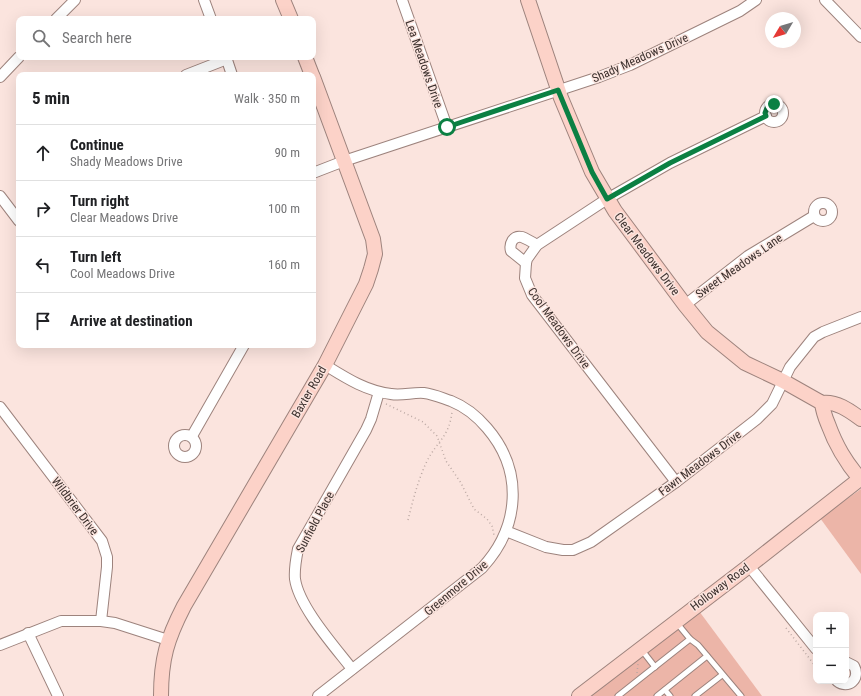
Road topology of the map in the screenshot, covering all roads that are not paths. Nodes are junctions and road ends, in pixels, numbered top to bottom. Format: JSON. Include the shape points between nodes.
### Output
{"nodes":[{"id":1,"x":75,"y":0,"type":"edge"},
{"id":2,"x":204,"y":0,"type":"edge"},
{"id":3,"x":284,"y":0,"type":"edge"},
{"id":4,"x":402,"y":0,"type":"edge"},
{"id":5,"x":528,"y":0,"type":"edge"},
{"id":6,"x":756,"y":0,"type":"edge"},
{"id":7,"x":825,"y":0,"type":"edge"},
{"id":8,"x":59,"y":16,"type":"edge"},
{"id":9,"x":210,"y":16,"type":"edge"},
{"id":10,"x":290,"y":16,"type":"edge"},
{"id":11,"x":861,"y":37,"type":"edge"},
{"id":12,"x":16,"y":60,"type":"edge"},
{"id":13,"x":221,"y":60,"type":"edge"},
{"id":14,"x":227,"y":60,"type":"edge"},
{"id":15,"x":306,"y":60,"type":"edge"},
{"id":16,"x":193,"y":72,"type":"edge"},
{"id":17,"x":231,"y":72,"type":"edge"},
{"id":18,"x":311,"y":72,"type":"edge"},
{"id":19,"x":0,"y":77,"type":"edge"},
{"id":20,"x":316,"y":84,"type":"edge"},
{"id":21,"x":558,"y":90,"type":"junction"},
{"id":22,"x":766,"y":116,"type":"dead end"},
{"id":23,"x":447,"y":127,"type":"junction"},
{"id":24,"x":344,"y":161,"type":"junction"},
{"id":25,"x":316,"y":172,"type":"edge"},
{"id":26,"x":0,"y":196,"type":"edge"},
{"id":27,"x":607,"y":199,"type":"junction"},
{"id":28,"x":814,"y":216,"type":"dead end"},
{"id":29,"x":16,"y":217,"type":"edge"},
{"id":30,"x":537,"y":245,"type":"junction"},
{"id":31,"x":526,"y":264,"type":"junction"},
{"id":32,"x":684,"y":305,"type":"junction"},
{"id":33,"x":861,"y":317,"type":"edge"},
{"id":34,"x":242,"y":348,"type":"edge"},
{"id":35,"x":325,"y":365,"type":"junction"},
{"id":36,"x":783,"y":381,"type":"junction"},
{"id":37,"x":379,"y":392,"type":"junction"},
{"id":38,"x":822,"y":403,"type":"junction"},
{"id":39,"x":0,"y":407,"type":"edge"},
{"id":40,"x":861,"y":419,"type":"edge"},
{"id":41,"x":192,"y":436,"type":"dead end"},
{"id":42,"x":860,"y":478,"type":"edge"},
{"id":43,"x":676,"y":482,"type":"junction"},
{"id":44,"x":506,"y":531,"type":"junction"},
{"id":45,"x":749,"y":566,"type":"junction"},
{"id":46,"x":101,"y":620,"type":"junction"},
{"id":47,"x":675,"y":621,"type":"junction"},
{"id":48,"x":28,"y":633,"type":"junction"},
{"id":49,"x":690,"y":639,"type":"junction"},
{"id":50,"x":168,"y":640,"type":"junction"},
{"id":51,"x":0,"y":645,"type":"edge"},
{"id":52,"x":815,"y":648,"type":"edge"},
{"id":53,"x":640,"y":649,"type":"junction"},
{"id":54,"x":707,"y":656,"type":"junction"},
{"id":55,"x":849,"y":664,"type":"edge"},
{"id":56,"x":655,"y":667,"type":"junction"},
{"id":57,"x":352,"y":669,"type":"junction"},
{"id":58,"x":722,"y":675,"type":"junction"},
{"id":59,"x":849,"y":684,"type":"edge"},
{"id":60,"x":665,"y":690,"type":"junction"},
{"id":61,"x":58,"y":696,"type":"edge"},
{"id":62,"x":160,"y":696,"type":"edge"},
{"id":63,"x":318,"y":696,"type":"edge"},
{"id":64,"x":579,"y":696,"type":"edge"},
{"id":65,"x":618,"y":696,"type":"edge"},
{"id":66,"x":657,"y":696,"type":"edge"},
{"id":67,"x":670,"y":696,"type":"edge"},
{"id":68,"x":695,"y":696,"type":"edge"},
{"id":69,"x":741,"y":696,"type":"edge"}],
"edges":[{"from":1,"to":8,"type":"street"},
{"from":2,"to":9,"type":"street"},
{"from":3,"to":10,"type":"street"},
{"from":4,"to":23,"type":"street","name":"Lea Meadows Drive"},
{"from":5,"to":21,"type":"street","name":"Clear Meadows Drive"},
{"from":6,"to":21,"type":"street","name":"Shady Meadows Drive","via":[[740,11],[630,65]]},
{"from":7,"to":11,"type":"street"},
{"from":12,"to":19,"type":"street"},
{"from":13,"to":16,"type":"street"},
{"from":14,"to":17,"type":"street"},
{"from":15,"to":18,"type":"street","name":"Baxter Road"},
{"from":20,"to":24,"type":"street","name":"Baxter Road"},
{"from":21,"to":23,"type":"street","name":"Shady Meadows Drive"},
{"from":21,"to":27,"type":"street","name":"Clear Meadows Drive","via":[[592,172]]},
{"from":22,"to":27,"type":"street","via":[[670,163]]},
{"from":23,"to":24,"type":"street","name":"Shady Meadows Drive"},
{"from":24,"to":25,"type":"street","name":"Shady Meadows Drive"},
{"from":24,"to":35,"type":"street","name":"Baxter Road","via":[[373,239],[375,254],[366,284]]},
{"from":26,"to":29,"type":"street"},
{"from":27,"to":30,"type":"street"},
{"from":27,"to":32,"type":"street","name":"Clear Meadows Drive"},
{"from":28,"to":32,"type":"street","name":"Sweet Meadows Lane","via":[[748,256]]},
{"from":30,"to":31,"type":"street"},
{"from":30,"to":31,"type":"street","via":[[522,237],[511,242],[512,251]]},
{"from":31,"to":43,"type":"street","name":"Cool Meadows Drive","via":[[526,278],[532,295]]},
{"from":32,"to":36,"type":"street","name":"Clear Meadows Drive","via":[[707,332],[745,363]]},
{"from":33,"to":36,"type":"street","name":"Fawn Meadows Drive","via":[[814,337],[790,367]]},
{"from":34,"to":41,"type":"street"},
{"from":35,"to":37,"type":"street","name":"Greenmore Drive","via":[[359,385]]},
{"from":35,"to":50,"type":"street","name":"Baxter Road","via":[[184,606]]},
{"from":36,"to":38,"type":"street","name":"Clear Meadows Drive"},
{"from":36,"to":43,"type":"street","name":"Fawn Meadows Drive","via":[[772,404],[761,415]]},
{"from":37,"to":44,"type":"street","name":"Greenmore Drive","via":[[424,393],[437,396],[474,414],[492,433],[500,445],[512,478],[513,504]]},
{"from":37,"to":57,"type":"street","name":"Sunfield Place","via":[[372,419],[298,549],[295,569],[297,589],[306,609]]},
{"from":38,"to":40,"type":"street","name":"Clear Meadows Drive","via":[[830,402],[847,409]]},
{"from":38,"to":42,"type":"street","via":[[822,410],[835,443],[846,462]]},
{"from":39,"to":46,"type":"street","name":"Wildbrier Drive","via":[[102,541],[107,567]]},
{"from":42,"to":45,"type":"street","name":"Holloway Road"},
{"from":43,"to":44,"type":"street","name":"Fawn Meadows Drive","via":[[591,542],[572,550],[546,547]]},
{"from":44,"to":57,"type":"street","name":"Greenmore Drive","via":[[492,558],[482,568]]},
{"from":45,"to":47,"type":"street","name":"Holloway Road"},
{"from":45,"to":52,"type":"street"},
{"from":46,"to":48,"type":"street","via":[[61,621]]},
{"from":46,"to":50,"type":"street"},
{"from":47,"to":49,"type":"lane"},
{"from":47,"to":53,"type":"street","name":"Holloway Road"},
{"from":48,"to":51,"type":"street"},
{"from":48,"to":61,"type":"street"},
{"from":49,"to":54,"type":"lane","via":[[698,644]]},
{"from":49,"to":56,"type":"lane"},
{"from":50,"to":62,"type":"street","name":"Baxter Road"},
{"from":53,"to":56,"type":"lane"},
{"from":53,"to":64,"type":"street","name":"Holloway Road"},
{"from":54,"to":58,"type":"lane"},
{"from":54,"to":60,"type":"lane"},
{"from":55,"to":59,"type":"street","via":[[854,666],[857,673]]},
{"from":56,"to":65,"type":"lane"},
{"from":57,"to":63,"type":"street","name":"Greenmore Drive"},
{"from":58,"to":68,"type":"lane"},
{"from":58,"to":69,"type":"lane"},
{"from":60,"to":66,"type":"lane"},
{"from":60,"to":67,"type":"lane"}]}
